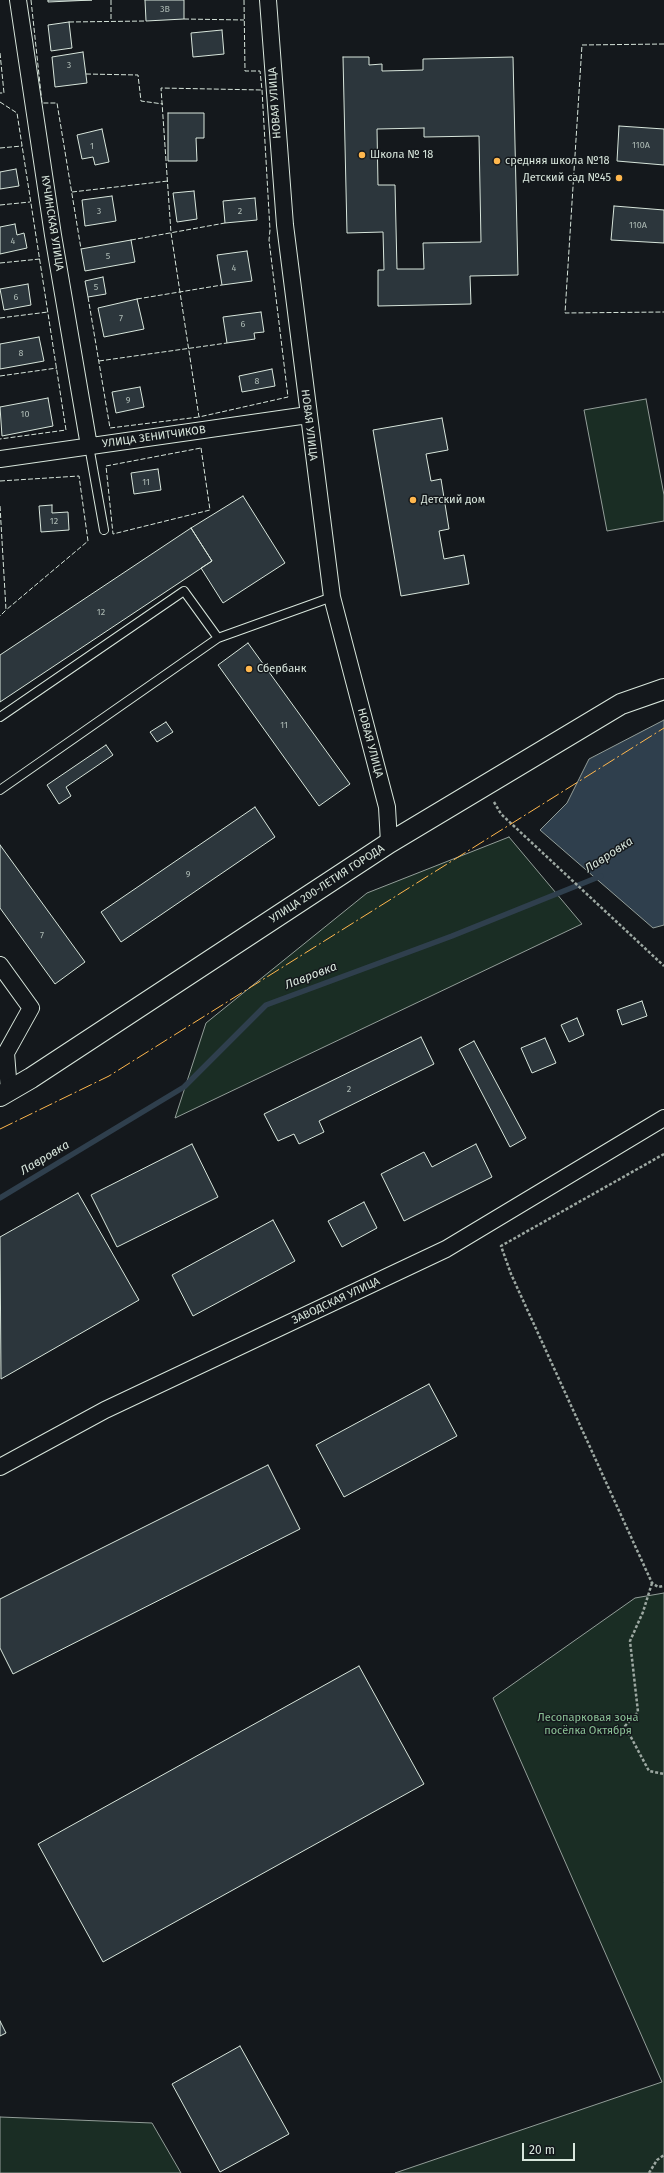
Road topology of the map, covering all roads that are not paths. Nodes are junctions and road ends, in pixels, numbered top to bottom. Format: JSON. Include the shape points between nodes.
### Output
{"nodes":[{"id":1,"x":18,"y":0,"type":"edge"},
{"id":2,"x":268,"y":0,"type":"edge"},
{"id":3,"x":308,"y":415,"type":"junction"},
{"id":4,"x":89,"y":446,"type":"junction"},
{"id":5,"x":0,"y":459,"type":"edge"},
{"id":6,"x":104,"y":530,"type":"dead end"},
{"id":7,"x":332,"y":597,"type":"junction"},
{"id":8,"x":218,"y":638,"type":"junction"},
{"id":9,"x":664,"y":689,"type":"edge"},
{"id":10,"x":0,"y":717,"type":"edge"},
{"id":11,"x":0,"y":790,"type":"edge"},
{"id":12,"x":389,"y":843,"type":"junction"},
{"id":13,"x":0,"y":966,"type":"edge"},
{"id":14,"x":5,"y":1093,"type":"edge"},
{"id":15,"x":664,"y":1118,"type":"edge"},
{"id":16,"x":0,"y":1467,"type":"edge"}],
"edges":[{"from":1,"to":4,"type":"street","name":"КУЧИНСКАЯ УЛИЦА","via":[[53,235]]},
{"from":2,"to":3,"type":"street","name":"НОВАЯ УЛИЦА","via":[[285,225]]},
{"from":3,"to":4,"type":"street","name":"УЛИЦА ЗЕНИТЧИКОВ"},
{"from":3,"to":7,"type":"street","name":"НОВАЯ УЛИЦА"},
{"from":4,"to":5,"type":"street","name":"УЛИЦА ЗЕНИТЧИКОВ"},
{"from":4,"to":6,"type":"lane"},
{"from":7,"to":8,"type":"lane"},
{"from":7,"to":12,"type":"street","name":"НОВАЯ УЛИЦА","via":[[387,807]]},
{"from":8,"to":10,"type":"lane","via":[[184,591]]},
{"from":8,"to":11,"type":"lane"},
{"from":9,"to":12,"type":"street","name":"УЛИЦА 200-ЛЕТИЯ ГОРОДА","via":[[621,704]]},
{"from":12,"to":14,"type":"street","name":"УЛИЦА 200-ЛЕТИЯ ГОРОДА"},
{"from":13,"to":14,"type":"street","via":[[31,1008],[6,1053]]},
{"from":15,"to":16,"type":"street","name":"ЗАВОДСКАЯ УЛИЦА","via":[[446,1249],[105,1410]]}]}
